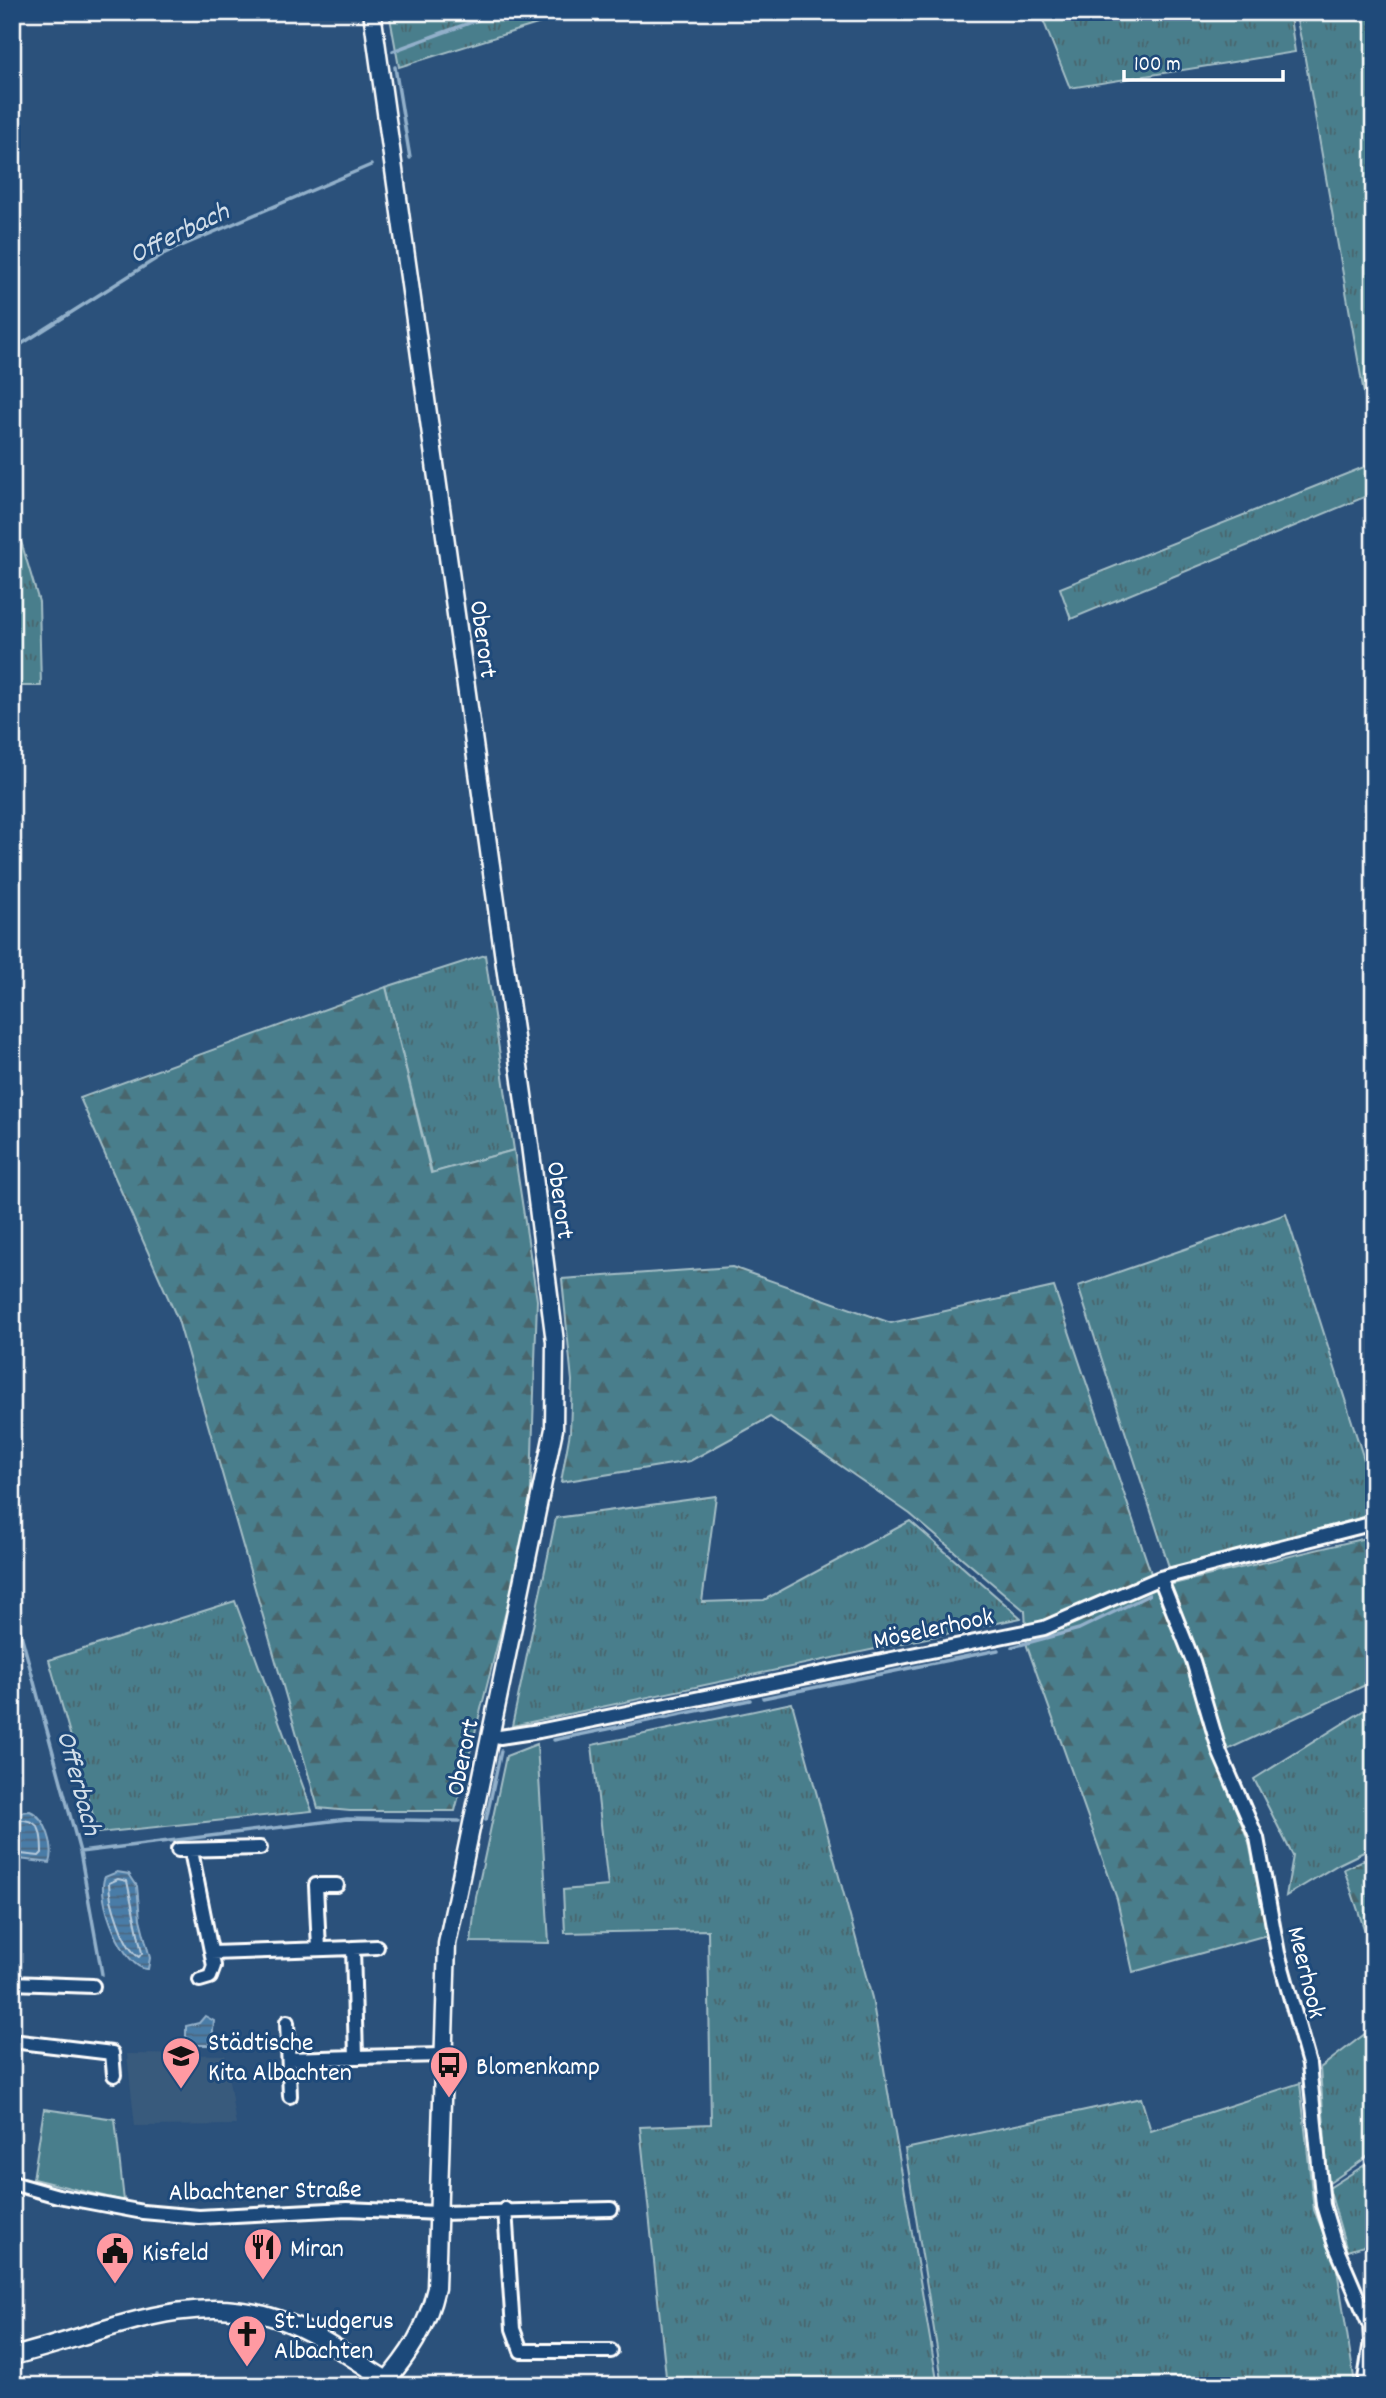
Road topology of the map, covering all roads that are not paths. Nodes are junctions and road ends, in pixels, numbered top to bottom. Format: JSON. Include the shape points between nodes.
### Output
{"nodes":[{"id":1,"x":372,"y":12,"type":"edge"},
{"id":2,"x":1374,"y":1523,"type":"edge"},
{"id":3,"x":1160,"y":1578,"type":"junction"},
{"id":4,"x":491,"y":1735,"type":"junction"},
{"id":5,"x":260,"y":1848,"type":"dead end"},
{"id":6,"x":337,"y":1885,"type":"dead end"},
{"id":7,"x":377,"y":1947,"type":"dead end"},
{"id":8,"x":353,"y":1948,"type":"junction"},
{"id":9,"x":319,"y":1949,"type":"junction"},
{"id":10,"x":212,"y":1953,"type":"junction"},
{"id":11,"x":200,"y":1980,"type":"dead end"},
{"id":12,"x":12,"y":1983,"type":"edge"},
{"id":13,"x":93,"y":1986,"type":"dead end"},
{"id":14,"x":287,"y":2022,"type":"dead end"},
{"id":15,"x":12,"y":2041,"type":"edge"},
{"id":16,"x":442,"y":2055,"type":"junction"},
{"id":17,"x":356,"y":2057,"type":"junction"},
{"id":18,"x":289,"y":2059,"type":"junction"},
{"id":19,"x":114,"y":2075,"type":"dead end"},
{"id":20,"x":290,"y":2095,"type":"dead end"},
{"id":21,"x":12,"y":2183,"type":"edge"},
{"id":22,"x":505,"y":2209,"type":"junction"},
{"id":23,"x":611,"y":2209,"type":"dead end"},
{"id":24,"x":439,"y":2213,"type":"junction"},
{"id":25,"x":611,"y":2351,"type":"dead end"},
{"id":26,"x":12,"y":2356,"type":"edge"},
{"id":27,"x":389,"y":2384,"type":"edge"},
{"id":28,"x":1364,"y":2386,"type":"edge"}],
"edges":[{"from":1,"to":4,"type":"main road","name":"Oberort","via":[[555,1342],[549,1465]]},
{"from":2,"to":3,"type":"street","name":"Möselerhook"},
{"from":3,"to":4,"type":"street","name":"Möselerhook","via":[[1044,1628],[539,1731]]},
{"from":3,"to":28,"type":"street","name":"Meerhook","via":[[1193,1661],[1220,1753],[1257,1838],[1278,1953],[1309,2064],[1323,2205],[1370,2326]]},
{"from":4,"to":16,"type":"main road","name":"Oberort","via":[[450,1924]]},
{"from":5,"to":10,"type":"street","via":[[184,1850]]},
{"from":6,"to":9,"type":"street","via":[[316,1885]]},
{"from":7,"to":8,"type":"street"},
{"from":8,"to":9,"type":"street"},
{"from":8,"to":17,"type":"street"},
{"from":9,"to":10,"type":"street"},
{"from":10,"to":11,"type":"street","via":[[213,1973]]},
{"from":12,"to":13,"type":"street"},
{"from":14,"to":18,"type":"street"},
{"from":15,"to":19,"type":"street","via":[[112,2053]]},
{"from":16,"to":17,"type":"street"},
{"from":16,"to":24,"type":"main road","name":"Oberort"},
{"from":17,"to":18,"type":"street"},
{"from":18,"to":20,"type":"street"},
{"from":21,"to":24,"type":"street","name":"Albachtener Straße","via":[[58,2196],[186,2216],[348,2209]]},
{"from":22,"to":23,"type":"street"},
{"from":22,"to":24,"type":"street"},
{"from":22,"to":25,"type":"street","via":[[513,2329],[521,2351]]},
{"from":24,"to":27,"type":"main road","name":"Oberort","via":[[431,2309],[422,2334]]},
{"from":26,"to":27,"type":"main road","via":[[164,2313],[216,2308],[280,2319]]}]}
